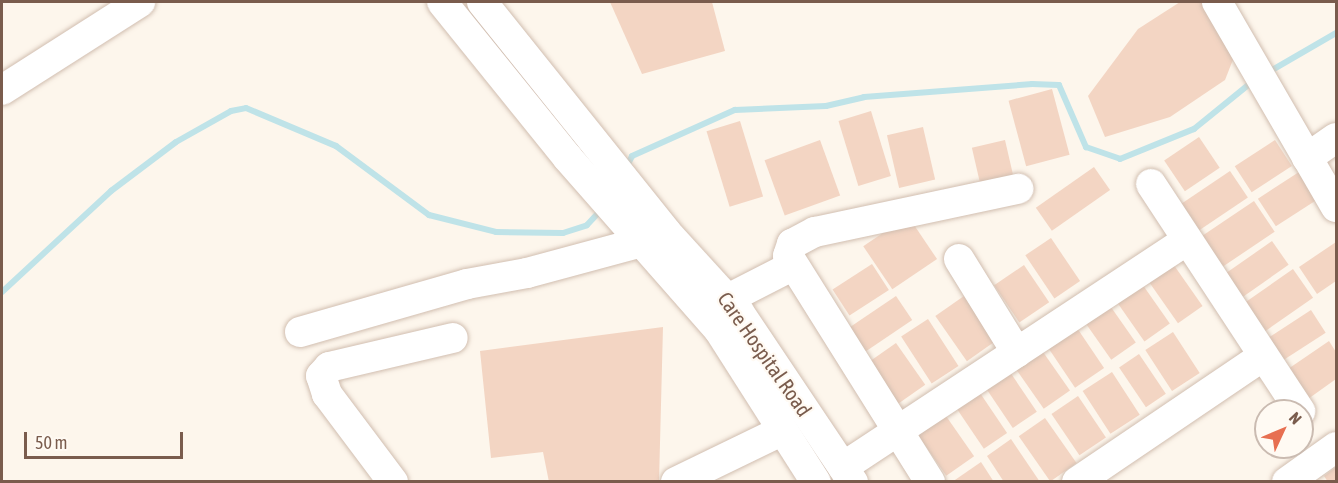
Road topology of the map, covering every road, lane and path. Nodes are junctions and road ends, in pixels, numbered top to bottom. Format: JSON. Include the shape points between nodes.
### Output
{"nodes":[{"id":1,"x":140,"y":2,"type":"edge"},
{"id":2,"x":442,"y":2,"type":"edge"},
{"id":3,"x":482,"y":2,"type":"edge"},
{"id":4,"x":1217,"y":2,"type":"edge"},
{"id":5,"x":2,"y":90,"type":"edge"},
{"id":6,"x":1336,"y":138,"type":"edge"},
{"id":7,"x":1307,"y":158,"type":"junction"},
{"id":8,"x":1151,"y":184,"type":"dead end"},
{"id":9,"x":1018,"y":189,"type":"dead end"},
{"id":10,"x":1336,"y":207,"type":"edge"},
{"id":11,"x":634,"y":214,"type":"junction"},
{"id":12,"x":1186,"y":241,"type":"junction"},
{"id":13,"x":642,"y":242,"type":"junction"},
{"id":14,"x":959,"y":259,"type":"dead end"},
{"id":15,"x":792,"y":266,"type":"junction"},
{"id":16,"x":716,"y":305,"type":"junction"},
{"id":17,"x":300,"y":332,"type":"dead end"},
{"id":18,"x":453,"y":338,"type":"dead end"},
{"id":19,"x":1017,"y":353,"type":"junction"},
{"id":20,"x":1263,"y":356,"type":"junction"},
{"id":21,"x":1292,"y":399,"type":"edge"},
{"id":22,"x":1314,"y":428,"type":"edge"},
{"id":23,"x":781,"y":431,"type":"junction"},
{"id":24,"x":897,"y":431,"type":"junction"},
{"id":25,"x":1332,"y":449,"type":"edge"},
{"id":26,"x":1107,"y":473,"type":"edge"},
{"id":27,"x":848,"y":474,"type":"edge"},
{"id":28,"x":393,"y":482,"type":"edge"},
{"id":29,"x":676,"y":482,"type":"edge"},
{"id":30,"x":816,"y":482,"type":"edge"},
{"id":31,"x":930,"y":482,"type":"edge"},
{"id":32,"x":1077,"y":482,"type":"edge"},
{"id":33,"x":1287,"y":482,"type":"edge"}],
"edges":[{"from":1,"to":5,"type":"street"},
{"from":2,"to":11,"type":"street","via":[[567,157]]},
{"from":3,"to":11,"type":"street","via":[[584,129]]},
{"from":4,"to":7,"type":"street"},
{"from":6,"to":7,"type":"street"},
{"from":7,"to":10,"type":"street"},
{"from":8,"to":12,"type":"street"},
{"from":9,"to":15,"type":"street","via":[[801,236],[792,244],[788,256]]},
{"from":11,"to":13,"type":"street","name":"Care Hospital Road"},
{"from":11,"to":16,"type":"street","name":"Care Hospital Road"},
{"from":12,"to":19,"type":"street"},
{"from":12,"to":20,"type":"street"},
{"from":13,"to":16,"type":"street","name":"Care Hospital Road"},
{"from":13,"to":17,"type":"street","via":[[527,273],[467,284]]},
{"from":14,"to":19,"type":"street"},
{"from":15,"to":16,"type":"street"},
{"from":15,"to":24,"type":"street"},
{"from":16,"to":23,"type":"street","name":"Care Hospital Road"},
{"from":16,"to":27,"type":"street","name":"Care Hospital Road"},
{"from":18,"to":28,"type":"street","via":[[329,367],[321,376],[327,394]]},
{"from":19,"to":24,"type":"street"},
{"from":20,"to":21,"type":"street"},
{"from":20,"to":26,"type":"street"},
{"from":22,"to":25,"type":"street"},
{"from":23,"to":29,"type":"street"},
{"from":23,"to":30,"type":"street","name":"Care Hospital Road"},
{"from":24,"to":27,"type":"street"},
{"from":24,"to":31,"type":"street"},
{"from":25,"to":33,"type":"street"},
{"from":26,"to":32,"type":"street"}]}
